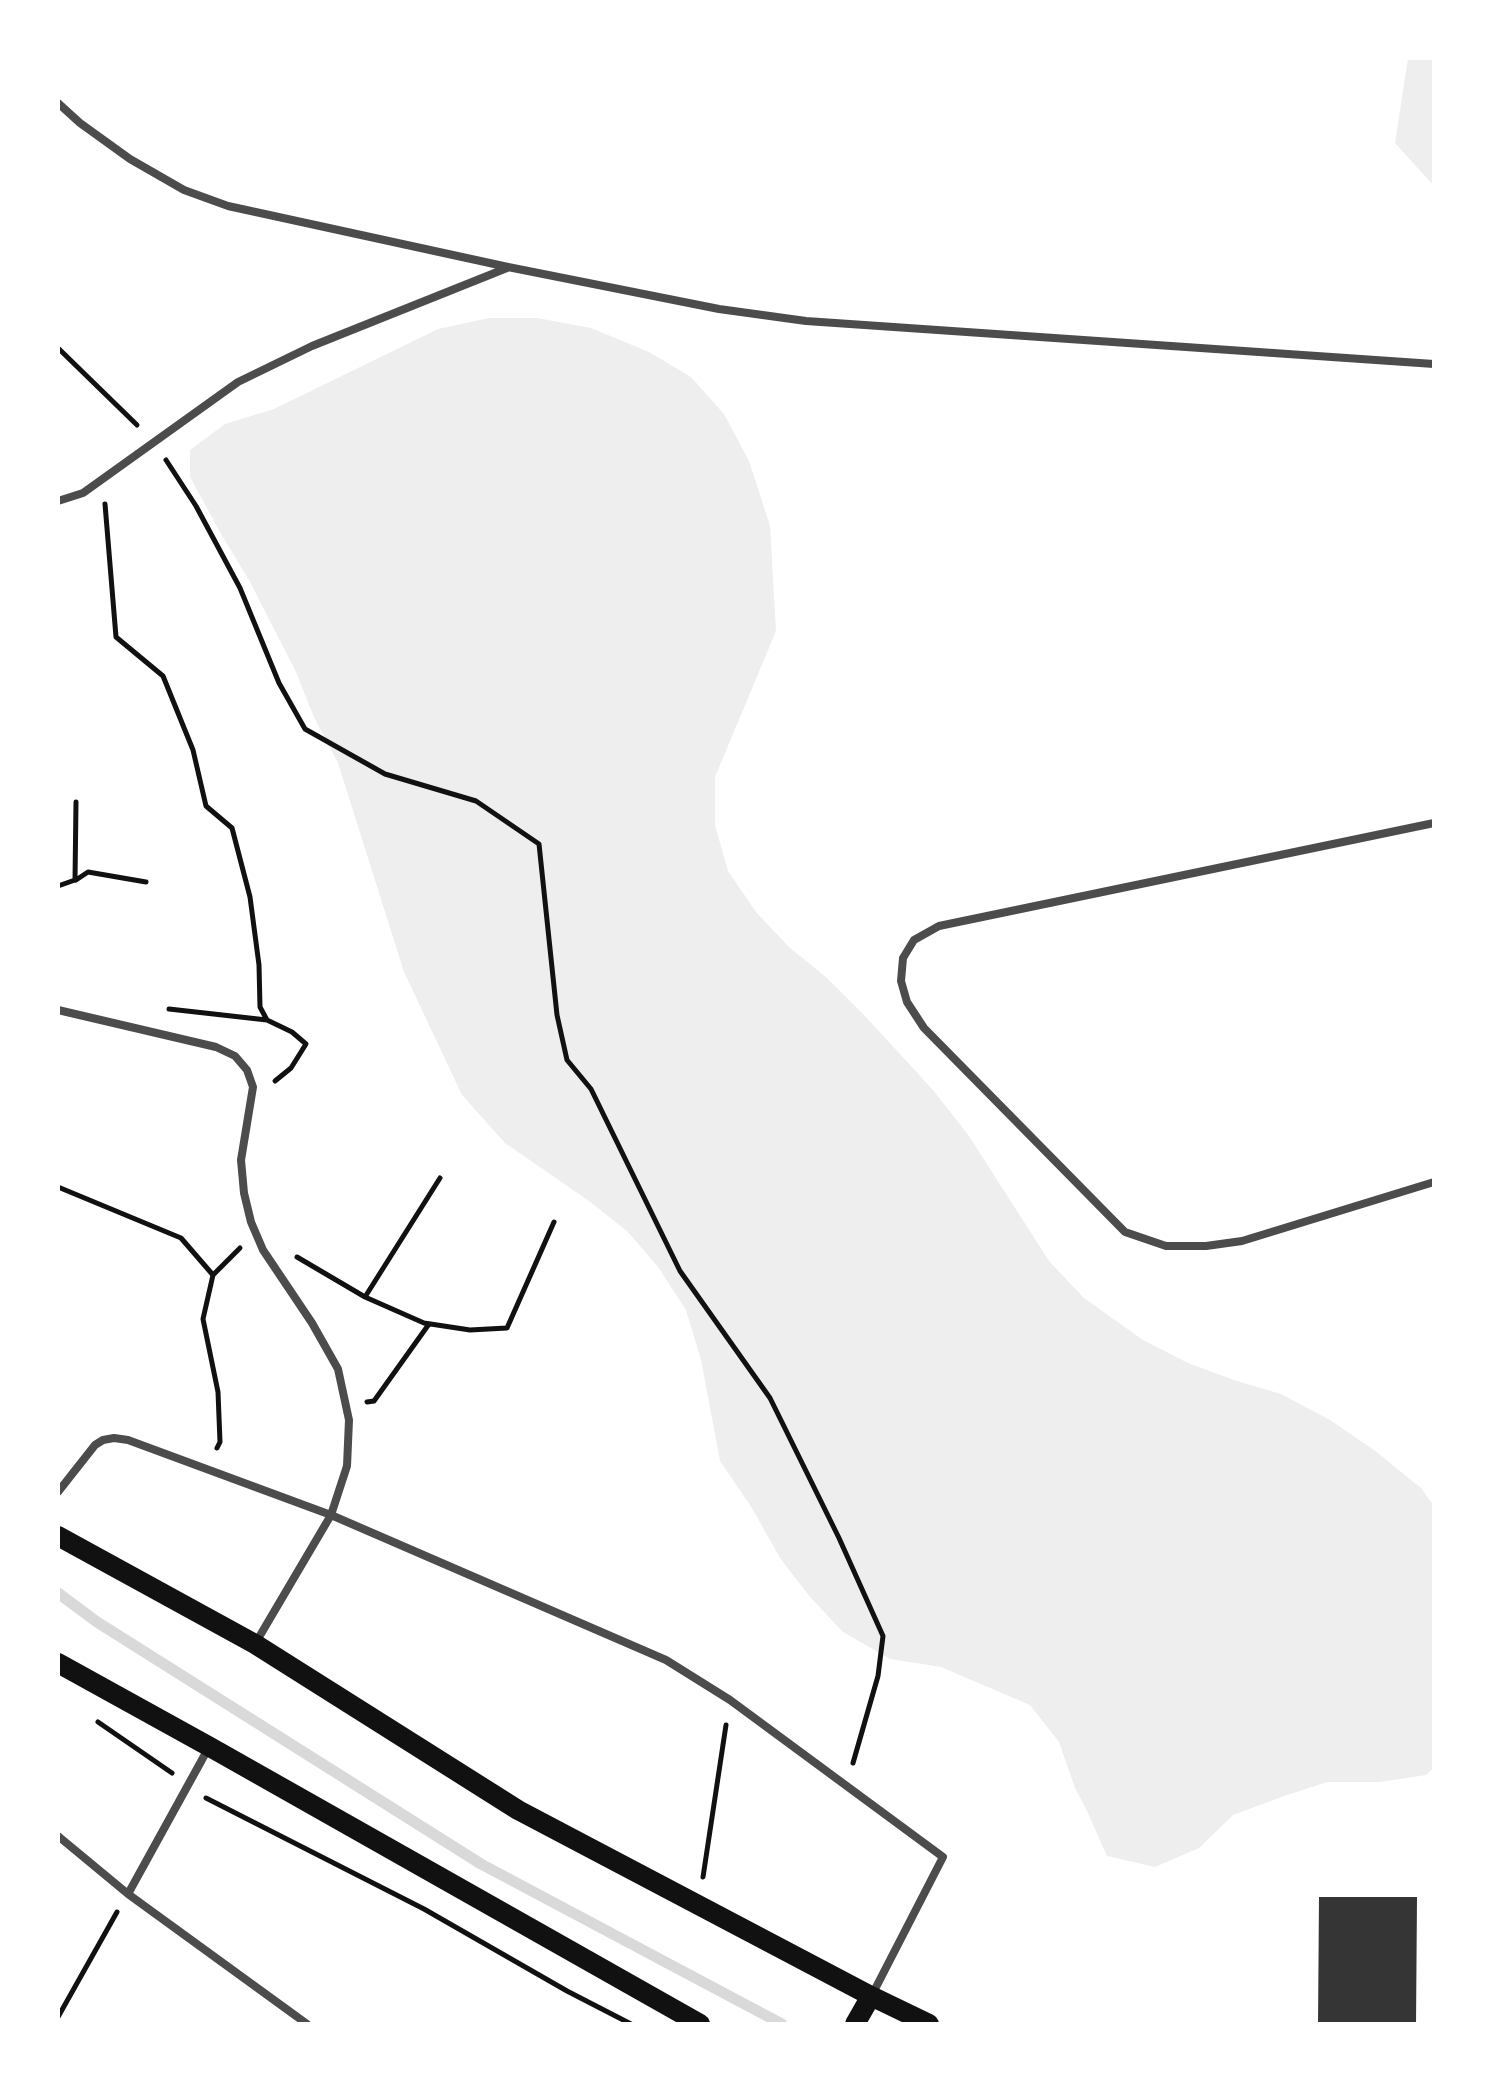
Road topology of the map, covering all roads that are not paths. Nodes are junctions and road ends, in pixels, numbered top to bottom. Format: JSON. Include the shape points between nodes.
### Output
{"nodes":[{"id":1,"x":58,"y":103,"type":"edge"},
{"id":2,"x":508,"y":267,"type":"junction"},
{"id":3,"x":1434,"y":364,"type":"edge"},
{"id":4,"x":58,"y":501,"type":"edge"},
{"id":5,"x":1434,"y":823,"type":"edge"},
{"id":6,"x":58,"y":1010,"type":"edge"},
{"id":7,"x":1434,"y":1182,"type":"edge"},
{"id":8,"x":58,"y":1492,"type":"edge"},
{"id":9,"x":331,"y":1515,"type":"junction"},
{"id":10,"x":58,"y":1536,"type":"edge"},
{"id":11,"x":255,"y":1644,"type":"junction"},
{"id":12,"x":58,"y":1663,"type":"edge"},
{"id":13,"x":210,"y":1747,"type":"junction"},
{"id":14,"x":58,"y":1836,"type":"edge"},
{"id":15,"x":128,"y":1894,"type":"junction"},
{"id":16,"x":871,"y":1996,"type":"junction"},
{"id":17,"x":307,"y":2024,"type":"edge"},
{"id":18,"x":700,"y":2024,"type":"edge"},
{"id":19,"x":855,"y":2024,"type":"edge"},
{"id":20,"x":929,"y":2024,"type":"edge"}],
"edges":[{"from":1,"to":2,"type":"street","via":[[130,159],[184,190],[228,206]]},
{"from":2,"to":3,"type":"street","via":[[806,321]]},
{"from":2,"to":4,"type":"street","via":[[312,346],[238,382],[83,493]]},
{"from":5,"to":7,"type":"street","via":[[939,926],[914,940],[903,958],[901,981],[924,1028],[1125,1232],[1166,1246],[1242,1241]]},
{"from":6,"to":9,"type":"street","via":[[216,1047],[235,1056],[247,1070],[253,1087],[241,1160],[244,1193],[263,1250],[338,1369],[349,1420],[347,1466]]},
{"from":8,"to":9,"type":"street","via":[[95,1445],[114,1438]]},
{"from":9,"to":11,"type":"street"},
{"from":9,"to":16,"type":"street","via":[[666,1660],[730,1700],[943,1857]]},
{"from":10,"to":11,"type":"main road"},
{"from":11,"to":16,"type":"main road","via":[[518,1810]]},
{"from":12,"to":13,"type":"main road"},
{"from":13,"to":15,"type":"street"},
{"from":13,"to":18,"type":"main road"},
{"from":14,"to":15,"type":"street"},
{"from":15,"to":17,"type":"street"},
{"from":16,"to":19,"type":"main road"},
{"from":16,"to":20,"type":"main road"}]}
